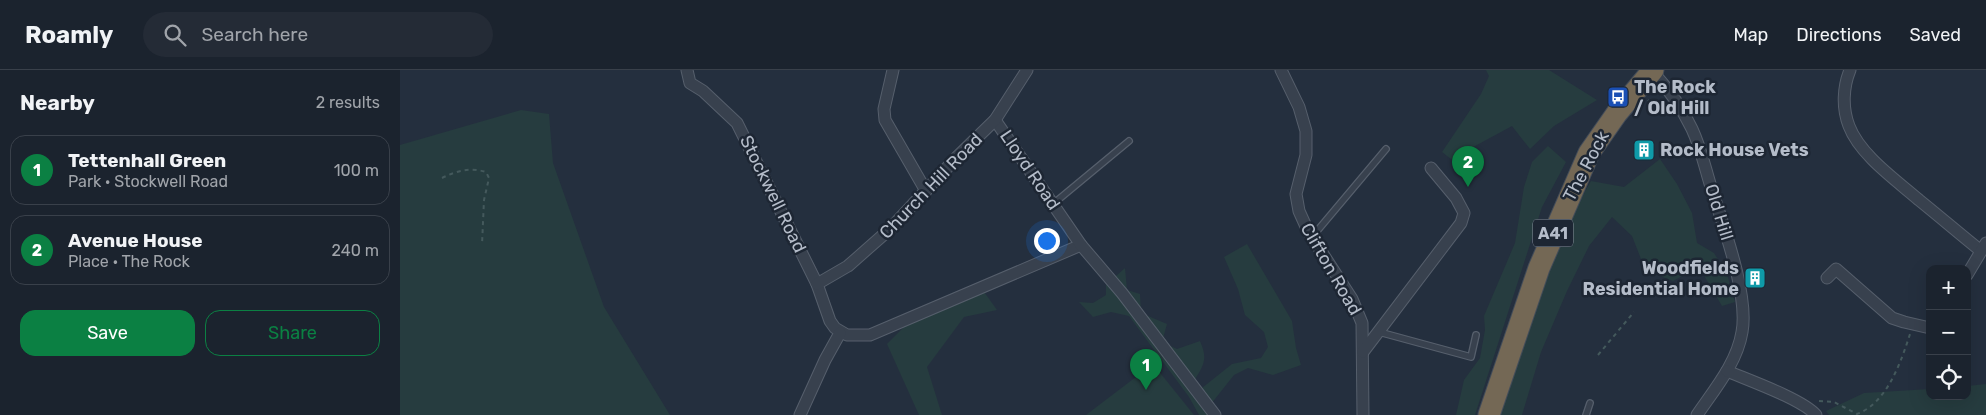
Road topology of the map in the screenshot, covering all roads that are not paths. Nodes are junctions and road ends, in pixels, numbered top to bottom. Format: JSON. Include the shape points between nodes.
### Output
{"nodes":[{"id":1,"x":688,"y":70,"type":"edge"},
{"id":2,"x":893,"y":70,"type":"edge"},
{"id":3,"x":1027,"y":70,"type":"edge"},
{"id":4,"x":1281,"y":70,"type":"edge"},
{"id":5,"x":1652,"y":70,"type":"edge"},
{"id":6,"x":1850,"y":70,"type":"edge"},
{"id":7,"x":995,"y":120,"type":"junction"},
{"id":8,"x":1129,"y":141,"type":"dead end"},
{"id":9,"x":1386,"y":149,"type":"dead end"},
{"id":10,"x":1431,"y":168,"type":"dead end"},
{"id":11,"x":926,"y":192,"type":"junction"},
{"id":12,"x":1053,"y":204,"type":"junction"},
{"id":13,"x":1312,"y":237,"type":"junction"},
{"id":14,"x":1081,"y":244,"type":"junction"},
{"id":15,"x":1984,"y":247,"type":"edge"},
{"id":16,"x":1971,"y":268,"type":"edge"},
{"id":17,"x":1827,"y":278,"type":"dead end"},
{"id":18,"x":817,"y":284,"type":"junction"},
{"id":19,"x":1926,"y":327,"type":"edge"},
{"id":20,"x":840,"y":332,"type":"junction"},
{"id":21,"x":1379,"y":332,"type":"junction"},
{"id":22,"x":1476,"y":335,"type":"dead end"},
{"id":23,"x":1362,"y":352,"type":"junction"},
{"id":24,"x":1727,"y":371,"type":"junction"},
{"id":25,"x":1590,"y":403,"type":"dead end"},
{"id":26,"x":800,"y":415,"type":"edge"},
{"id":27,"x":1215,"y":415,"type":"edge"},
{"id":28,"x":1363,"y":415,"type":"edge"},
{"id":29,"x":1489,"y":415,"type":"edge"},
{"id":30,"x":1586,"y":415,"type":"edge"},
{"id":31,"x":1697,"y":415,"type":"edge"},
{"id":32,"x":1816,"y":415,"type":"edge"}],
"edges":[{"from":1,"to":18,"type":"street","name":"Stockwell Road","via":[[690,83],[703,90],[738,123]]},
{"from":2,"to":11,"type":"street","via":[[884,109],[885,120]]},
{"from":3,"to":7,"type":"street","name":"Church Hill Road"},
{"from":4,"to":13,"type":"street","name":"Clifton Road","via":[[1299,106],[1306,132],[1306,155],[1296,194],[1299,211]]},
{"from":5,"to":24,"type":"street","name":"Old Hill","via":[[1692,129],[1737,274],[1744,315],[1736,354]]},
{"from":5,"to":29,"type":"highway","name":"The Rock","number":"A41","via":[[1589,153],[1539,268]]},
{"from":6,"to":15,"type":"street","via":[[1846,79],[1845,112],[1861,147],[1894,179]]},
{"from":7,"to":11,"type":"street","name":"Church Hill Road","via":[[957,156]]},
{"from":7,"to":12,"type":"street","name":"Lloyd Road"},
{"from":8,"to":12,"type":"lane"},
{"from":9,"to":13,"type":"lane"},
{"from":10,"to":21,"type":"street","via":[[1456,198],[1464,214],[1461,223]]},
{"from":11,"to":18,"type":"street","name":"Church Hill Road","via":[[848,266]]},
{"from":12,"to":14,"type":"street","name":"Lloyd Road"},
{"from":13,"to":23,"type":"street","name":"Clifton Road","via":[[1352,298],[1362,323]]},
{"from":14,"to":20,"type":"street","via":[[870,335]]},
{"from":14,"to":27,"type":"street"},
{"from":15,"to":16,"type":"street"},
{"from":17,"to":19,"type":"street","via":[[1836,269],[1892,318]]},
{"from":18,"to":20,"type":"street","name":"Stockwell Road","via":[[830,321]]},
{"from":20,"to":26,"type":"street"},
{"from":21,"to":22,"type":"lane","via":[[1471,357]]},
{"from":21,"to":23,"type":"street"},
{"from":23,"to":28,"type":"street","name":"Clifton Road"},
{"from":24,"to":31,"type":"street","name":"Old Hill"},
{"from":24,"to":32,"type":"street","via":[[1778,393]]},
{"from":25,"to":30,"type":"lane"}]}
